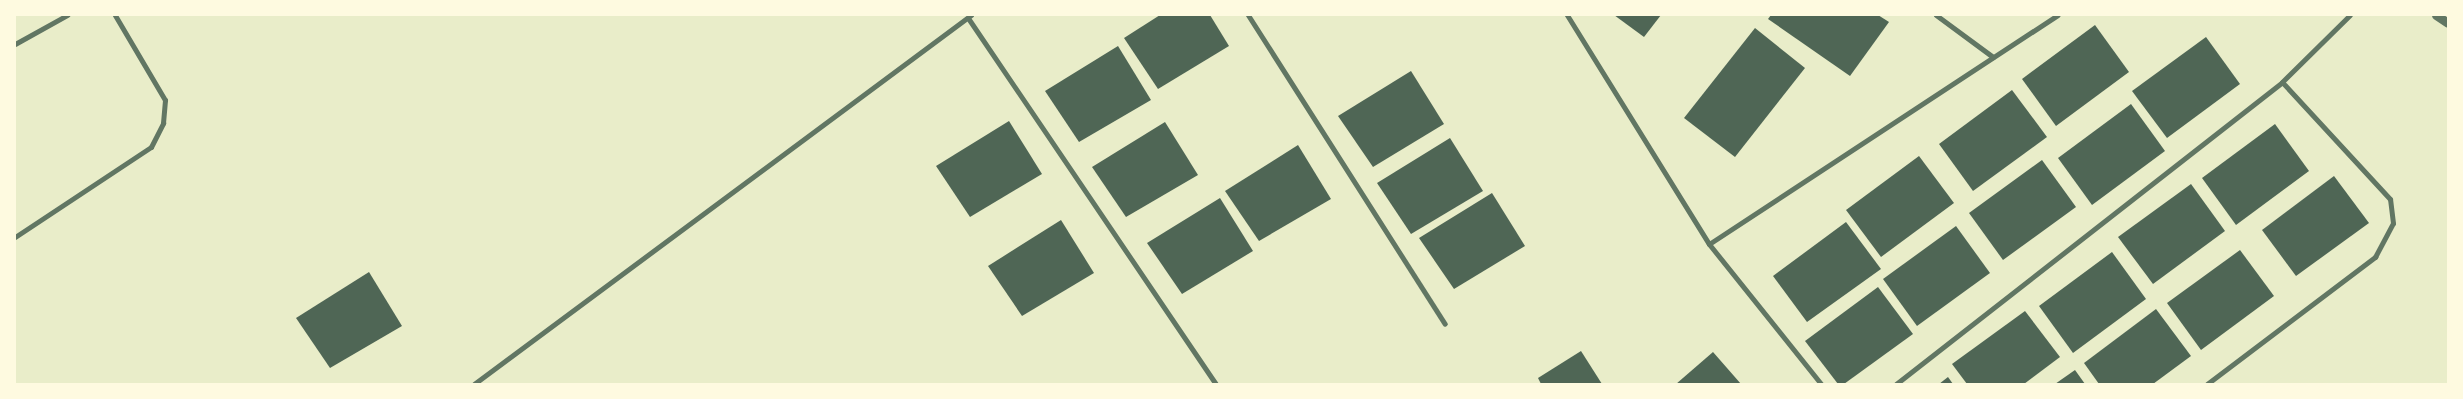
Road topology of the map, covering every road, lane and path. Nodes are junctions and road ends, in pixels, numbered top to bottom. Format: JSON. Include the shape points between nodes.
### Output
{"nodes":[{"id":1,"x":67,"y":15,"type":"edge"},
{"id":2,"x":115,"y":15,"type":"edge"},
{"id":3,"x":1248,"y":15,"type":"edge"},
{"id":4,"x":1567,"y":15,"type":"edge"},
{"id":5,"x":1936,"y":15,"type":"edge"},
{"id":6,"x":2058,"y":15,"type":"edge"},
{"id":7,"x":2350,"y":15,"type":"edge"},
{"id":8,"x":2436,"y":15,"type":"edge"},
{"id":9,"x":969,"y":16,"type":"edge"},
{"id":10,"x":2448,"y":23,"type":"edge"},
{"id":11,"x":15,"y":44,"type":"edge"},
{"id":12,"x":1993,"y":57,"type":"junction"},
{"id":13,"x":2282,"y":82,"type":"junction"},
{"id":14,"x":15,"y":237,"type":"edge"},
{"id":15,"x":1709,"y":244,"type":"junction"},
{"id":16,"x":1445,"y":324,"type":"dead end"},
{"id":17,"x":474,"y":384,"type":"edge"},
{"id":18,"x":1216,"y":384,"type":"edge"},
{"id":19,"x":1821,"y":384,"type":"edge"},
{"id":20,"x":1896,"y":384,"type":"edge"},
{"id":21,"x":2207,"y":384,"type":"edge"}],
"edges":[{"from":1,"to":11,"type":"street"},
{"from":2,"to":14,"type":"street","via":[[165,100],[163,123],[151,147]]},
{"from":3,"to":16,"type":"street"},
{"from":4,"to":15,"type":"street"},
{"from":5,"to":12,"type":"street"},
{"from":6,"to":12,"type":"street"},
{"from":7,"to":13,"type":"street"},
{"from":8,"to":10,"type":"street"},
{"from":9,"to":17,"type":"street"},
{"from":9,"to":18,"type":"street"},
{"from":12,"to":15,"type":"street"},
{"from":13,"to":20,"type":"street"},
{"from":13,"to":21,"type":"street","via":[[2390,200],[2393,223],[2375,257]]},
{"from":15,"to":19,"type":"street"}]}
